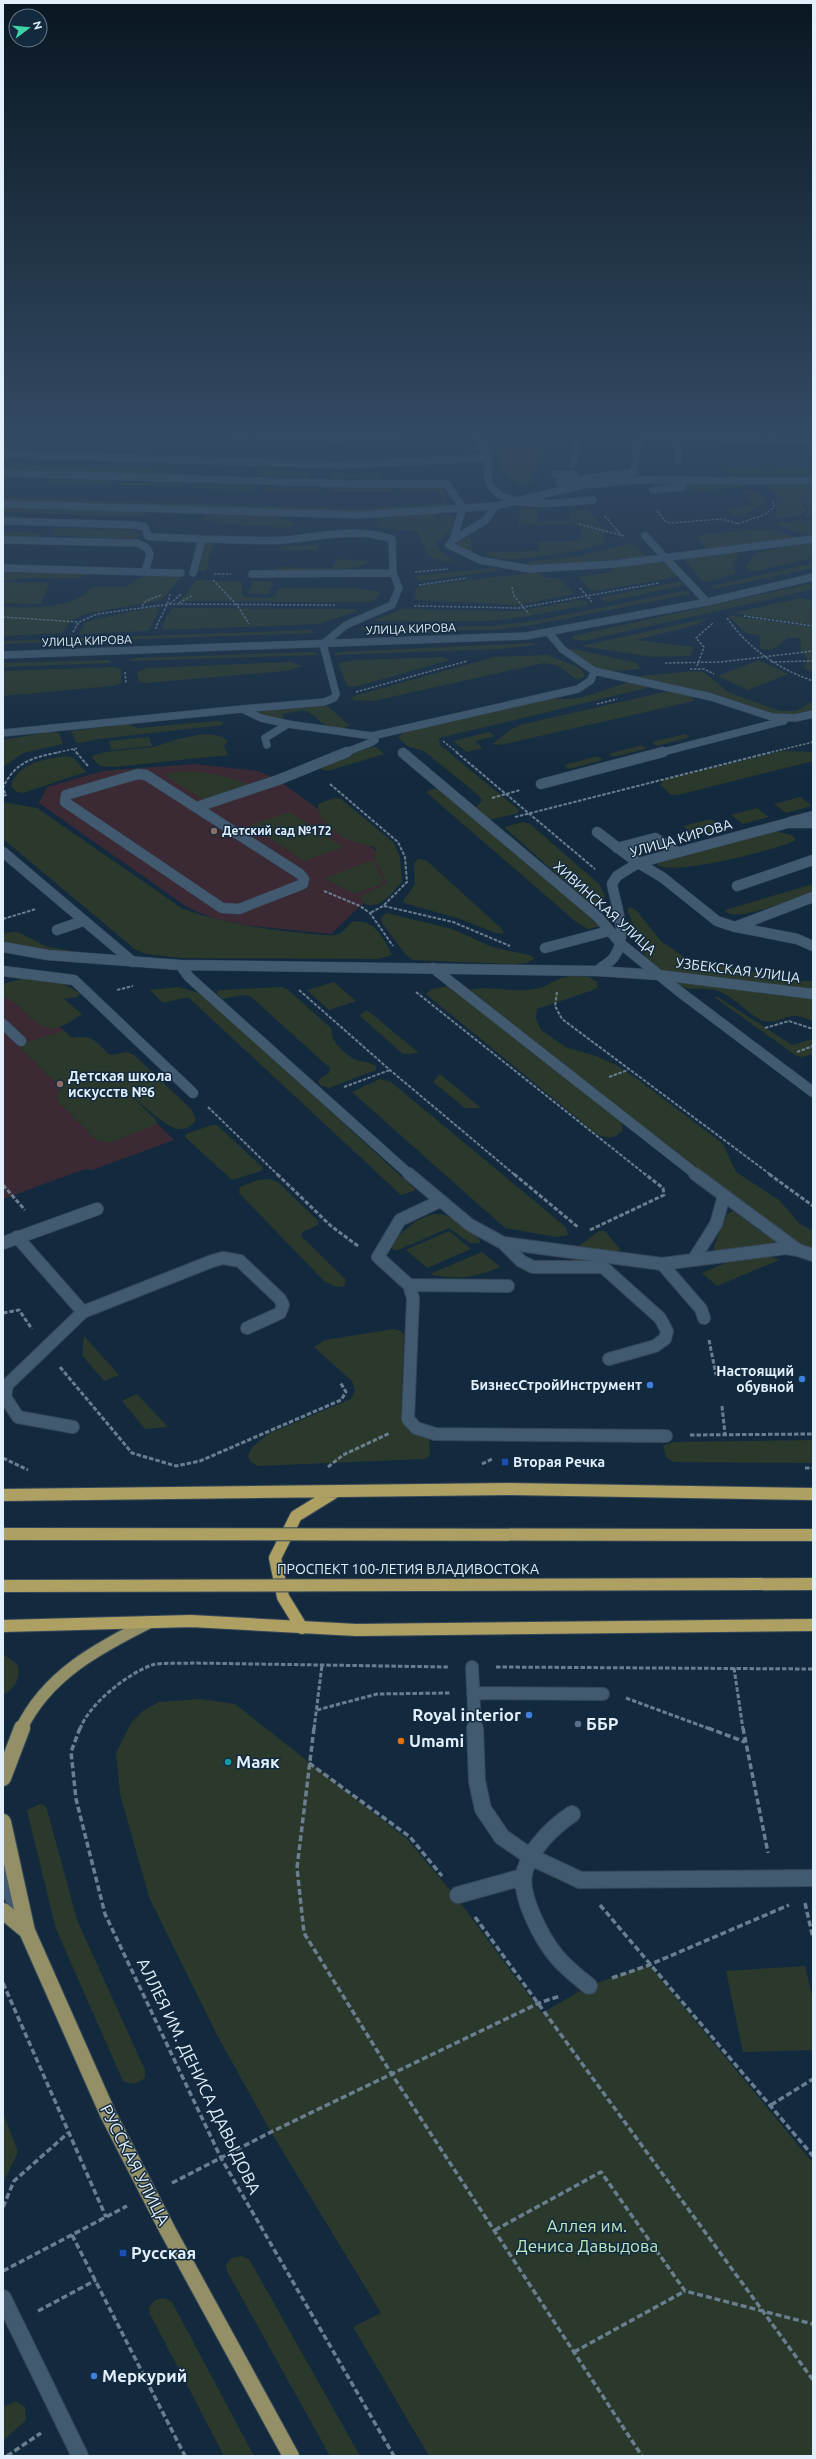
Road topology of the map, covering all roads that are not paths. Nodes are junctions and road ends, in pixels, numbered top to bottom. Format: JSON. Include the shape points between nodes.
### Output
{"nodes":[{"id":1,"x":147,"y":548,"type":"edge"},
{"id":2,"x":200,"y":548,"type":"edge"},
{"id":3,"x":393,"y":548,"type":"edge"},
{"id":4,"x":452,"y":548,"type":"edge"},
{"id":5,"x":657,"y":548,"type":"edge"},
{"id":6,"x":746,"y":548,"type":"edge"},
{"id":7,"x":667,"y":558,"type":"junction"},
{"id":8,"x":3,"y":568,"type":"edge"},
{"id":9,"x":145,"y":572,"type":"junction"},
{"id":10,"x":181,"y":573,"type":"dead end"},
{"id":11,"x":193,"y":573,"type":"dead end"},
{"id":12,"x":393,"y":573,"type":"junction"},
{"id":13,"x":252,"y":574,"type":"road end"},
{"id":14,"x":813,"y":577,"type":"edge"},
{"id":15,"x":707,"y":602,"type":"junction"},
{"id":16,"x":550,"y":634,"type":"junction"},
{"id":17,"x":323,"y":644,"type":"junction"},
{"id":18,"x":3,"y":655,"type":"edge"},
{"id":19,"x":594,"y":671,"type":"junction"},
{"id":20,"x":242,"y":709,"type":"junction"},
{"id":21,"x":813,"y":714,"type":"edge"},
{"id":22,"x":771,"y":717,"type":"junction"},
{"id":23,"x":288,"y":724,"type":"junction"},
{"id":24,"x":3,"y":733,"type":"edge"},
{"id":25,"x":372,"y":736,"type":"junction"},
{"id":26,"x":267,"y":744,"type":"dead end"},
{"id":27,"x":403,"y":753,"type":"dead end"},
{"id":28,"x":541,"y":784,"type":"road end"},
{"id":29,"x":197,"y":808,"type":"junction"},
{"id":30,"x":813,"y":816,"type":"edge"},
{"id":31,"x":813,"y":822,"type":"edge"},
{"id":32,"x":788,"y":823,"type":"junction"},
{"id":33,"x":597,"y":832,"type":"dead end"},
{"id":34,"x":617,"y":848,"type":"junction"},
{"id":35,"x":3,"y":852,"type":"edge"},
{"id":36,"x":676,"y":852,"type":"junction"},
{"id":37,"x":813,"y":860,"type":"edge"},
{"id":38,"x":638,"y":863,"type":"junction"},
{"id":39,"x":737,"y":886,"type":"dead end"},
{"id":40,"x":813,"y":897,"type":"edge"},
{"id":41,"x":83,"y":921,"type":"junction"},
{"id":42,"x":735,"y":927,"type":"junction"},
{"id":43,"x":57,"y":930,"type":"dead end"},
{"id":44,"x":609,"y":931,"type":"junction"},
{"id":45,"x":620,"y":944,"type":"junction"},
{"id":46,"x":813,"y":946,"type":"edge"},
{"id":47,"x":3,"y":947,"type":"edge"},
{"id":48,"x":545,"y":948,"type":"road end"},
{"id":49,"x":133,"y":962,"type":"junction"},
{"id":50,"x":180,"y":965,"type":"junction"},
{"id":51,"x":432,"y":967,"type":"junction"},
{"id":52,"x":3,"y":971,"type":"edge"},
{"id":53,"x":597,"y":971,"type":"junction"},
{"id":54,"x":659,"y":975,"type":"junction"},
{"id":55,"x":813,"y":994,"type":"edge"},
{"id":56,"x":3,"y":1024,"type":"edge"},
{"id":57,"x":21,"y":1041,"type":"dead end"},
{"id":58,"x":813,"y":1092,"type":"edge"},
{"id":59,"x":193,"y":1093,"type":"road end"},
{"id":60,"x":724,"y":1196,"type":"junction"},
{"id":61,"x":440,"y":1201,"type":"junction"},
{"id":62,"x":97,"y":1209,"type":"dead end"},
{"id":63,"x":17,"y":1238,"type":"junction"},
{"id":64,"x":3,"y":1242,"type":"edge"},
{"id":65,"x":503,"y":1243,"type":"junction"},
{"id":66,"x":798,"y":1250,"type":"junction"},
{"id":67,"x":813,"y":1255,"type":"edge"},
{"id":68,"x":596,"y":1257,"type":"junction"},
{"id":69,"x":694,"y":1259,"type":"junction"},
{"id":70,"x":662,"y":1264,"type":"junction"},
{"id":71,"x":603,"y":1267,"type":"junction"},
{"id":72,"x":409,"y":1285,"type":"junction"},
{"id":73,"x":508,"y":1286,"type":"dead end"},
{"id":74,"x":83,"y":1312,"type":"junction"},
{"id":75,"x":704,"y":1318,"type":"dead end"},
{"id":76,"x":247,"y":1328,"type":"dead end"},
{"id":77,"x":609,"y":1359,"type":"dead end"},
{"id":78,"x":73,"y":1427,"type":"dead end"},
{"id":79,"x":666,"y":1436,"type":"road end"},
{"id":80,"x":336,"y":1492,"type":"junction"},
{"id":81,"x":813,"y":1494,"type":"edge"},
{"id":82,"x":3,"y":1495,"type":"edge"},
{"id":83,"x":3,"y":1534,"type":"edge"},
{"id":84,"x":813,"y":1535,"type":"edge"},
{"id":85,"x":813,"y":1584,"type":"edge"},
{"id":86,"x":3,"y":1586,"type":"edge"},
{"id":87,"x":150,"y":1622,"type":"junction"},
{"id":88,"x":813,"y":1625,"type":"edge"},
{"id":89,"x":3,"y":1626,"type":"edge"},
{"id":90,"x":302,"y":1628,"type":"junction"},
{"id":91,"x":472,"y":1667,"type":"road end"},
{"id":92,"x":473,"y":1692,"type":"junction"},
{"id":93,"x":602,"y":1694,"type":"road end"},
{"id":94,"x":3,"y":1778,"type":"edge"},
{"id":95,"x":572,"y":1814,"type":"dead end"},
{"id":96,"x":3,"y":1822,"type":"edge"},
{"id":97,"x":531,"y":1857,"type":"junction"},
{"id":98,"x":3,"y":1875,"type":"edge"},
{"id":99,"x":523,"y":1877,"type":"junction"},
{"id":100,"x":813,"y":1878,"type":"edge"},
{"id":101,"x":458,"y":1895,"type":"road end"},
{"id":102,"x":3,"y":1911,"type":"edge"},
{"id":103,"x":27,"y":1930,"type":"junction"},
{"id":104,"x":589,"y":1986,"type":"road end"},
{"id":105,"x":3,"y":2298,"type":"edge"},
{"id":106,"x":80,"y":2456,"type":"edge"},
{"id":107,"x":290,"y":2456,"type":"edge"}],
"edges":[{"from":1,"to":9,"type":"street","via":[[152,556]]},
{"from":2,"to":11,"type":"street"},
{"from":3,"to":12,"type":"street"},
{"from":4,"to":7,"type":"street","via":[[480,560],[529,569]]},
{"from":5,"to":7,"type":"street"},
{"from":6,"to":7,"type":"street"},
{"from":7,"to":15,"type":"street"},
{"from":8,"to":9,"type":"street"},
{"from":9,"to":10,"type":"street"},
{"from":12,"to":13,"type":"street"},
{"from":12,"to":17,"type":"street","via":[[399,588],[392,605],[346,625]]},
{"from":14,"to":15,"type":"street","name":"УЛИЦА КИРОВА"},
{"from":15,"to":16,"type":"street","name":"УЛИЦА КИРОВА"},
{"from":16,"to":17,"type":"street","name":"УЛИЦА КИРОВА"},
{"from":16,"to":19,"type":"street","via":[[562,649]]},
{"from":17,"to":18,"type":"street","name":"УЛИЦА КИРОВА"},
{"from":17,"to":20,"type":"street","via":[[336,694],[334,698],[319,702]]},
{"from":19,"to":22,"type":"street","via":[[711,697]]},
{"from":19,"to":25,"type":"street","via":[[592,680],[578,689]]},
{"from":20,"to":23,"type":"street","via":[[261,718]]},
{"from":20,"to":24,"type":"street"},
{"from":21,"to":22,"type":"street","via":[[795,718]]},
{"from":22,"to":28,"type":"street","via":[[784,721]]},
{"from":23,"to":25,"type":"street"},
{"from":23,"to":26,"type":"street","via":[[268,735],[265,738]]},
{"from":25,"to":29,"type":"street","via":[[375,740],[372,742]]},
{"from":27,"to":44,"type":"street","name":"ХИВИНСКАЯ УЛИЦА","via":[[598,917]]},
{"from":29,"to":29,"type":"street","via":[[146,775],[138,774],[66,795],[64,798],[65,802],[222,908],[239,909],[303,884],[300,874]]},
{"from":30,"to":32,"type":"street"},
{"from":31,"to":32,"type":"street","name":"УЛИЦА КИРОВА"},
{"from":32,"to":36,"type":"street","name":"УЛИЦА КИРОВА"},
{"from":33,"to":34,"type":"street"},
{"from":34,"to":36,"type":"street","via":[[655,838]]},
{"from":34,"to":38,"type":"street"},
{"from":35,"to":41,"type":"street"},
{"from":36,"to":38,"type":"street","name":"УЛИЦА КИРОВА"},
{"from":37,"to":39,"type":"street"},
{"from":38,"to":42,"type":"street","via":[[662,877],[717,921]]},
{"from":38,"to":45,"type":"street","name":"УЛИЦА КИРОВА","via":[[617,876],[612,884],[621,934]]},
{"from":40,"to":42,"type":"street"},
{"from":41,"to":43,"type":"street"},
{"from":41,"to":49,"type":"street"},
{"from":42,"to":46,"type":"street","via":[[798,939]]},
{"from":44,"to":45,"type":"street","name":"ХИВИНСКАЯ УЛИЦА"},
{"from":44,"to":48,"type":"street"},
{"from":45,"to":53,"type":"street","via":[[613,958]]},
{"from":45,"to":54,"type":"street","name":"ХИВИНСКАЯ УЛИЦА"},
{"from":47,"to":49,"type":"street","name":"УЗБЕКСКАЯ УЛИЦА","via":[[48,956]]},
{"from":49,"to":50,"type":"street","name":"УЗБЕКСКАЯ УЛИЦА"},
{"from":50,"to":51,"type":"street","name":"УЗБЕКСКАЯ УЛИЦА"},
{"from":50,"to":61,"type":"street","via":[[189,977]]},
{"from":51,"to":53,"type":"street","name":"УЗБЕКСКАЯ УЛИЦА"},
{"from":51,"to":60,"type":"street"},
{"from":52,"to":59,"type":"street","via":[[74,980]]},
{"from":53,"to":54,"type":"street","name":"УЗБЕКСКАЯ УЛИЦА"},
{"from":54,"to":55,"type":"street","name":"УЗБЕКСКАЯ УЛИЦА"},
{"from":54,"to":58,"type":"street","name":"ХИВИНСКАЯ УЛИЦА"},
{"from":56,"to":57,"type":"street"},
{"from":60,"to":66,"type":"street"},
{"from":60,"to":69,"type":"street","via":[[716,1224]]},
{"from":61,"to":65,"type":"street","via":[[476,1231]]},
{"from":61,"to":72,"type":"street","via":[[400,1220],[378,1257]]},
{"from":62,"to":63,"type":"street"},
{"from":63,"to":64,"type":"street"},
{"from":63,"to":74,"type":"street"},
{"from":65,"to":68,"type":"street"},
{"from":65,"to":71,"type":"street","via":[[521,1261],[533,1267]]},
{"from":66,"to":67,"type":"street"},
{"from":66,"to":69,"type":"street","via":[[772,1249]]},
{"from":68,"to":70,"type":"street"},
{"from":68,"to":71,"type":"street"},
{"from":69,"to":70,"type":"street"},
{"from":70,"to":75,"type":"street","via":[[701,1308]]},
{"from":71,"to":77,"type":"street","via":[[660,1318],[667,1331],[666,1339],[655,1346]]},
{"from":72,"to":73,"type":"street"},
{"from":72,"to":79,"type":"street","via":[[413,1298],[408,1419],[416,1429],[435,1434]]},
{"from":74,"to":76,"type":"street","via":[[212,1261],[232,1259],[240,1261],[280,1299],[283,1305],[280,1313]]},
{"from":74,"to":78,"type":"street","via":[[7,1385],[5,1396],[18,1417]]},
{"from":80,"to":81,"type":"highway","via":[[586,1489]]},
{"from":80,"to":82,"type":"highway"},
{"from":80,"to":90,"type":"highway","via":[[296,1516],[275,1558],[283,1597]]},
{"from":83,"to":84,"type":"highway","bridge":true},
{"from":85,"to":86,"type":"highway","name":"ПРОСПЕКТ 100-ЛЕТИЯ ВЛАДИВОСТОКА","bridge":true},
{"from":87,"to":89,"type":"highway"},
{"from":87,"to":90,"type":"highway","via":[[191,1621]]},
{"from":87,"to":94,"type":"main road","via":[[102,1648],[64,1674],[37,1702],[14,1745]]},
{"from":88,"to":90,"type":"highway","via":[[356,1630]]},
{"from":91,"to":92,"type":"street"},
{"from":92,"to":93,"type":"street"},
{"from":92,"to":97,"type":"street","via":[[477,1781],[483,1809],[502,1837]]},
{"from":95,"to":97,"type":"street","via":[[554,1828]]},
{"from":96,"to":103,"type":"main road"},
{"from":97,"to":99,"type":"street"},
{"from":97,"to":100,"type":"street","via":[[580,1880]]},
{"from":98,"to":103,"type":"street","name":"РУССКАЯ УЛИЦА"},
{"from":99,"to":101,"type":"street"},
{"from":99,"to":104,"type":"street","via":[[526,1897],[556,1957]]},
{"from":102,"to":103,"type":"main road","name":"РУССКАЯ УЛИЦА"},
{"from":103,"to":107,"type":"main road","name":"РУССКАЯ УЛИЦА","via":[[108,2114]]},
{"from":105,"to":106,"type":"street"}]}
